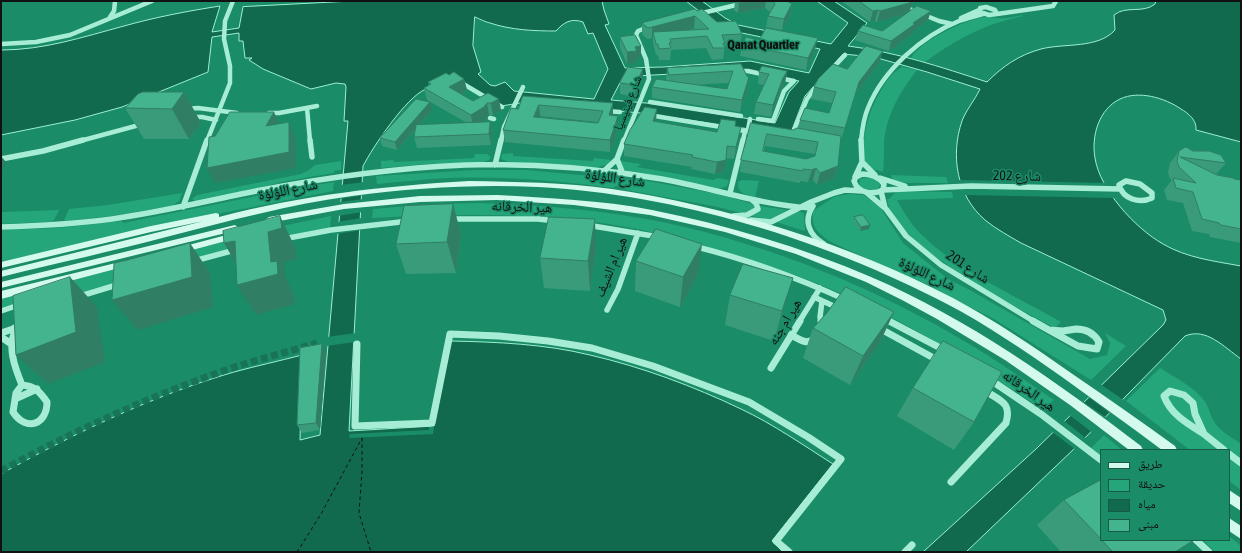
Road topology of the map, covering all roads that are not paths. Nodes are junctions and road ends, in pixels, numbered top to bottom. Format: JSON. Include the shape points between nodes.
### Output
{"nodes":[{"id":1,"x":115,"y":1,"type":"edge"},
{"id":2,"x":152,"y":1,"type":"edge"},
{"id":3,"x":233,"y":1,"type":"edge"},
{"id":4,"x":753,"y":1,"type":"edge"},
{"id":5,"x":890,"y":1,"type":"edge"},
{"id":6,"x":1056,"y":1,"type":"edge"},
{"id":7,"x":980,"y":10,"type":"junction"},
{"id":8,"x":996,"y":12,"type":"junction"},
{"id":9,"x":984,"y":14,"type":"junction"},
{"id":10,"x":693,"y":15,"type":"edge"},
{"id":11,"x":109,"y":19,"type":"junction"},
{"id":12,"x":939,"y":21,"type":"junction"},
{"id":13,"x":959,"y":21,"type":"junction"},
{"id":14,"x":952,"y":24,"type":"junction"},
{"id":15,"x":657,"y":25,"type":"edge"},
{"id":16,"x":946,"y":28,"type":"junction"},
{"id":17,"x":1,"y":44,"type":"edge"},
{"id":18,"x":845,"y":56,"type":"dead end"},
{"id":19,"x":735,"y":72,"type":"edge"},
{"id":20,"x":460,"y":82,"type":"edge"},
{"id":21,"x":523,"y":87,"type":"dead end"},
{"id":22,"x":650,"y":102,"type":"dead end"},
{"id":23,"x":317,"y":106,"type":"dead end"},
{"id":24,"x":502,"y":107,"type":"dead end"},
{"id":25,"x":307,"y":108,"type":"junction"},
{"id":26,"x":601,"y":110,"type":"edge"},
{"id":27,"x":178,"y":112,"type":"edge"},
{"id":28,"x":219,"y":112,"type":"junction"},
{"id":29,"x":620,"y":112,"type":"dead end"},
{"id":30,"x":243,"y":113,"type":"edge"},
{"id":31,"x":265,"y":113,"type":"edge"},
{"id":32,"x":644,"y":114,"type":"edge"},
{"id":33,"x":742,"y":116,"type":"dead end"},
{"id":34,"x":184,"y":117,"type":"edge"},
{"id":35,"x":750,"y":119,"type":"dead end"},
{"id":36,"x":758,"y":119,"type":"dead end"},
{"id":37,"x":216,"y":120,"type":"junction"},
{"id":38,"x":147,"y":123,"type":"edge"},
{"id":39,"x":746,"y":132,"type":"junction"},
{"id":40,"x":765,"y":134,"type":"edge"},
{"id":41,"x":792,"y":135,"type":"junction"},
{"id":42,"x":799,"y":136,"type":"edge"},
{"id":43,"x":784,"y":137,"type":"edge"},
{"id":44,"x":312,"y":157,"type":"dead end"},
{"id":45,"x":1,"y":159,"type":"edge"},
{"id":46,"x":617,"y":159,"type":"junction"},
{"id":47,"x":862,"y":162,"type":"junction"},
{"id":48,"x":495,"y":164,"type":"junction"},
{"id":49,"x":604,"y":171,"type":"junction"},
{"id":50,"x":623,"y":174,"type":"junction"},
{"id":51,"x":877,"y":177,"type":"junction"},
{"id":52,"x":855,"y":180,"type":"junction"},
{"id":53,"x":915,"y":187,"type":"junction"},
{"id":54,"x":1120,"y":189,"type":"junction"},
{"id":55,"x":845,"y":190,"type":"junction"},
{"id":56,"x":882,"y":190,"type":"junction"},
{"id":57,"x":865,"y":192,"type":"junction"},
{"id":58,"x":730,"y":193,"type":"junction"},
{"id":59,"x":750,"y":198,"type":"junction"},
{"id":60,"x":820,"y":198,"type":"junction"},
{"id":61,"x":183,"y":206,"type":"junction"},
{"id":62,"x":273,"y":207,"type":"junction"},
{"id":63,"x":799,"y":208,"type":"junction"},
{"id":64,"x":811,"y":208,"type":"junction"},
{"id":65,"x":886,"y":209,"type":"junction"},
{"id":66,"x":334,"y":211,"type":"junction"},
{"id":67,"x":725,"y":215,"type":"junction"},
{"id":68,"x":445,"y":219,"type":"edge"},
{"id":69,"x":418,"y":220,"type":"edge"},
{"id":70,"x":560,"y":221,"type":"edge"},
{"id":71,"x":257,"y":223,"type":"edge"},
{"id":72,"x":582,"y":224,"type":"edge"},
{"id":73,"x":1,"y":227,"type":"edge"},
{"id":74,"x":268,"y":227,"type":"edge"},
{"id":75,"x":638,"y":233,"type":"junction"},
{"id":76,"x":663,"y":238,"type":"edge"},
{"id":77,"x":276,"y":240,"type":"edge"},
{"id":78,"x":684,"y":243,"type":"edge"},
{"id":79,"x":243,"y":248,"type":"edge"},
{"id":80,"x":844,"y":253,"type":"junction"},
{"id":81,"x":189,"y":263,"type":"edge"},
{"id":82,"x":1,"y":265,"type":"edge"},
{"id":83,"x":1,"y":274,"type":"edge"},
{"id":84,"x":127,"y":282,"type":"edge"},
{"id":85,"x":1,"y":285,"type":"edge"},
{"id":86,"x":820,"y":288,"type":"junction"},
{"id":87,"x":1,"y":295,"type":"edge"},
{"id":88,"x":814,"y":297,"type":"junction"},
{"id":89,"x":68,"y":300,"type":"edge"},
{"id":90,"x":822,"y":301,"type":"junction"},
{"id":91,"x":853,"y":304,"type":"edge"},
{"id":92,"x":607,"y":310,"type":"dead end"},
{"id":93,"x":1,"y":311,"type":"edge"},
{"id":94,"x":849,"y":313,"type":"edge"},
{"id":95,"x":880,"y":316,"type":"edge"},
{"id":96,"x":20,"y":325,"type":"junction"},
{"id":97,"x":875,"y":326,"type":"edge"},
{"id":98,"x":1049,"y":330,"type":"junction"},
{"id":99,"x":1,"y":333,"type":"edge"},
{"id":100,"x":792,"y":334,"type":"junction"},
{"id":101,"x":1,"y":337,"type":"edge"},
{"id":102,"x":10,"y":343,"type":"junction"},
{"id":103,"x":357,"y":344,"type":"dead end"},
{"id":104,"x":951,"y":355,"type":"edge"},
{"id":105,"x":942,"y":364,"type":"edge"},
{"id":106,"x":771,"y":368,"type":"dead end"},
{"id":107,"x":984,"y":376,"type":"edge"},
{"id":108,"x":976,"y":384,"type":"edge"},
{"id":109,"x":22,"y":385,"type":"junction"},
{"id":110,"x":37,"y":388,"type":"junction"},
{"id":111,"x":15,"y":399,"type":"junction"},
{"id":112,"x":1204,"y":434,"type":"junction"},
{"id":113,"x":1136,"y":449,"type":"edge"},
{"id":114,"x":1169,"y":449,"type":"edge"},
{"id":115,"x":1223,"y":449,"type":"edge"},
{"id":116,"x":1230,"y":455,"type":"edge"},
{"id":117,"x":1100,"y":459,"type":"edge"},
{"id":118,"x":1241,"y":463,"type":"edge"},
{"id":119,"x":951,"y":482,"type":"dead end"},
{"id":120,"x":1230,"y":497,"type":"edge"},
{"id":121,"x":1241,"y":505,"type":"edge"},
{"id":122,"x":1230,"y":525,"type":"edge"},
{"id":123,"x":1241,"y":533,"type":"edge"},
{"id":124,"x":1197,"y":541,"type":"edge"},
{"id":125,"x":912,"y":545,"type":"dead end"},
{"id":126,"x":789,"y":552,"type":"edge"},
{"id":127,"x":905,"y":552,"type":"edge"},
{"id":128,"x":1209,"y":552,"type":"edge"}],
"edges":[{"from":1,"to":11,"type":"street","via":[[114,11]]},
{"from":2,"to":11,"type":"street"},
{"from":3,"to":28,"type":"street","via":[[224,26],[231,77]]},
{"from":4,"to":10,"type":"street"},
{"from":5,"to":12,"type":"street"},
{"from":6,"to":8,"type":"street","via":[[1048,7]]},
{"from":7,"to":8,"type":"street","via":[[984,7]]},
{"from":7,"to":9,"type":"street"},
{"from":7,"to":13,"type":"street"},
{"from":8,"to":9,"type":"street","via":[[991,16]]},
{"from":9,"to":13,"type":"street"},
{"from":11,"to":17,"type":"street","via":[[80,32],[50,40]]},
{"from":12,"to":14,"type":"street"},
{"from":12,"to":16,"type":"street"},
{"from":13,"to":14,"type":"street"},
{"from":14,"to":16,"type":"street"},
{"from":15,"to":46,"type":"street","name":"شارع فينيسيا","via":[[641,29],[637,34],[636,38],[646,59],[649,79]]},
{"from":16,"to":47,"type":"street","via":[[908,54],[893,67],[879,86],[867,109],[861,140]]},
{"from":18,"to":41,"type":"street","via":[[812,88]]},
{"from":19,"to":36,"type":"street","via":[[748,71],[794,81],[784,91],[773,121]]},
{"from":20,"to":24,"type":"street"},
{"from":21,"to":48,"type":"street","via":[[504,127]]},
{"from":22,"to":33,"type":"street"},
{"from":23,"to":25,"type":"street"},
{"from":25,"to":31,"type":"street"},
{"from":25,"to":44,"type":"street"},
{"from":26,"to":29,"type":"street"},
{"from":27,"to":28,"type":"street","via":[[199,107]]},
{"from":28,"to":30,"type":"street"},
{"from":28,"to":37,"type":"street"},
{"from":32,"to":39,"type":"street"},
{"from":34,"to":37,"type":"street","via":[[202,116]]},
{"from":35,"to":39,"type":"street"},
{"from":37,"to":61,"type":"street"},
{"from":38,"to":45,"type":"street","via":[[43,152]]},
{"from":39,"to":40,"type":"street"},
{"from":39,"to":58,"type":"street"},
{"from":41,"to":42,"type":"street"},
{"from":41,"to":43,"type":"street","via":[[791,138]]},
{"from":46,"to":49,"type":"street","name":"شارع فينيسيا"},
{"from":46,"to":50,"type":"street"},
{"from":47,"to":51,"type":"street"},
{"from":47,"to":52,"type":"street"},
{"from":48,"to":49,"type":"street"},
{"from":48,"to":61,"type":"street","via":[[432,166],[335,177]]},
{"from":49,"to":50,"type":"street"},
{"from":50,"to":58,"type":"street"},
{"from":51,"to":52,"type":"street","via":[[862,174]]},
{"from":51,"to":53,"type":"street","name":"شارع 202"},
{"from":51,"to":56,"type":"street","via":[[884,184]]},
{"from":52,"to":55,"type":"street"},
{"from":52,"to":57,"type":"street","via":[[856,187]]},
{"from":53,"to":54,"type":"street","name":"شارع 202"},
{"from":53,"to":56,"type":"street","name":"شارع 202"},
{"from":54,"to":54,"type":"street","via":[[1125,195],[1137,200],[1150,200],[1153,196],[1148,187],[1134,182],[1122,182],[1119,185]]},
{"from":55,"to":57,"type":"street"},
{"from":55,"to":60,"type":"street"},
{"from":56,"to":57,"type":"street","via":[[876,193]]},
{"from":56,"to":65,"type":"street","name":"شارع 201"},
{"from":57,"to":65,"type":"street","name":"شارع 201"},
{"from":58,"to":59,"type":"street"},
{"from":59,"to":63,"type":"street","via":[[783,207]]},
{"from":59,"to":67,"type":"street","via":[[758,207],[755,211],[742,216]]},
{"from":60,"to":63,"type":"street"},
{"from":60,"to":64,"type":"street"},
{"from":61,"to":73,"type":"street","via":[[103,220]]},
{"from":62,"to":67,"type":"main road","name":"شارع اللؤلؤة","via":[[399,188],[458,184],[544,185],[645,197]]},
{"from":62,"to":82,"type":"main road","via":[[172,224]]},
{"from":62,"to":83,"type":"main road","name":"شارع اللؤلؤة"},
{"from":63,"to":64,"type":"street"},
{"from":63,"to":67,"type":"street","via":[[771,222]]},
{"from":64,"to":80,"type":"street","via":[[807,226],[814,237]]},
{"from":65,"to":98,"type":"street","name":"شارع 201","via":[[906,236],[941,265]]},
{"from":66,"to":71,"type":"main road","name":"شارع اللؤلؤة"},
{"from":66,"to":74,"type":"main road"},
{"from":66,"to":113,"type":"main road","name":"شارع اللؤلؤة","via":[[404,201],[478,198],[542,200],[638,211],[685,220],[768,242],[867,280],[913,302],[1013,359]]},
{"from":67,"to":80,"type":"main road","name":"شارع اللؤلؤة"},
{"from":68,"to":70,"type":"street","name":"هير الخرقانه"},
{"from":69,"to":77,"type":"street","via":[[366,225]]},
{"from":72,"to":75,"type":"street"},
{"from":75,"to":76,"type":"street"},
{"from":75,"to":92,"type":"street","name":"هير ام الشيف"},
{"from":78,"to":86,"type":"street","via":[[753,263]]},
{"from":79,"to":81,"type":"street"},
{"from":80,"to":114,"type":"main road","name":"شارع اللؤلؤة","via":[[950,301],[1024,346]]},
{"from":84,"to":89,"type":"street"},
{"from":85,"to":87,"type":"main road","via":[[240,230]]},
{"from":86,"to":88,"type":"street","name":"هير ام جنه"},
{"from":86,"to":91,"type":"street"},
{"from":88,"to":90,"type":"street"},
{"from":88,"to":100,"type":"street","name":"هير ام جنه"},
{"from":90,"to":94,"type":"street"},
{"from":90,"to":100,"type":"street","via":[[820,317],[823,328],[818,336],[812,341],[804,342]]},
{"from":93,"to":96,"type":"street","via":[[18,306],[25,308],[28,316]]},
{"from":95,"to":104,"type":"street"},
{"from":96,"to":99,"type":"street"},
{"from":96,"to":102,"type":"street","via":[[14,331]]},
{"from":97,"to":105,"type":"street"},
{"from":98,"to":98,"type":"street","name":"شارع 201","via":[[1082,348],[1090,350],[1098,346],[1097,339],[1087,330]]},
{"from":100,"to":106,"type":"street","name":"هير ام جنه"},
{"from":101,"to":102,"type":"street"},
{"from":102,"to":109,"type":"street"},
{"from":103,"to":126,"type":"street","via":[[355,426],[432,423],[450,334],[534,339],[592,348],[653,366],[749,402],[841,459],[776,541]]},
{"from":107,"to":117,"type":"street","name":"هير الخرقانه","via":[[1041,414]]},
{"from":108,"to":119,"type":"street","via":[[996,397],[1009,412],[1006,423]]},
{"from":109,"to":110,"type":"street"},
{"from":109,"to":111,"type":"street"},
{"from":110,"to":111,"type":"street"},
{"from":110,"to":111,"type":"street","via":[[47,402],[45,414],[31,425],[19,422],[13,412]]},
{"from":112,"to":112,"type":"street","via":[[1193,403],[1184,395],[1167,392],[1164,396],[1170,407],[1184,422]]},
{"from":112,"to":115,"type":"street"},
{"from":116,"to":118,"type":"street"},
{"from":120,"to":121,"type":"main road"},
{"from":122,"to":123,"type":"main road"},
{"from":124,"to":128,"type":"street"},
{"from":125,"to":127,"type":"street"}]}
